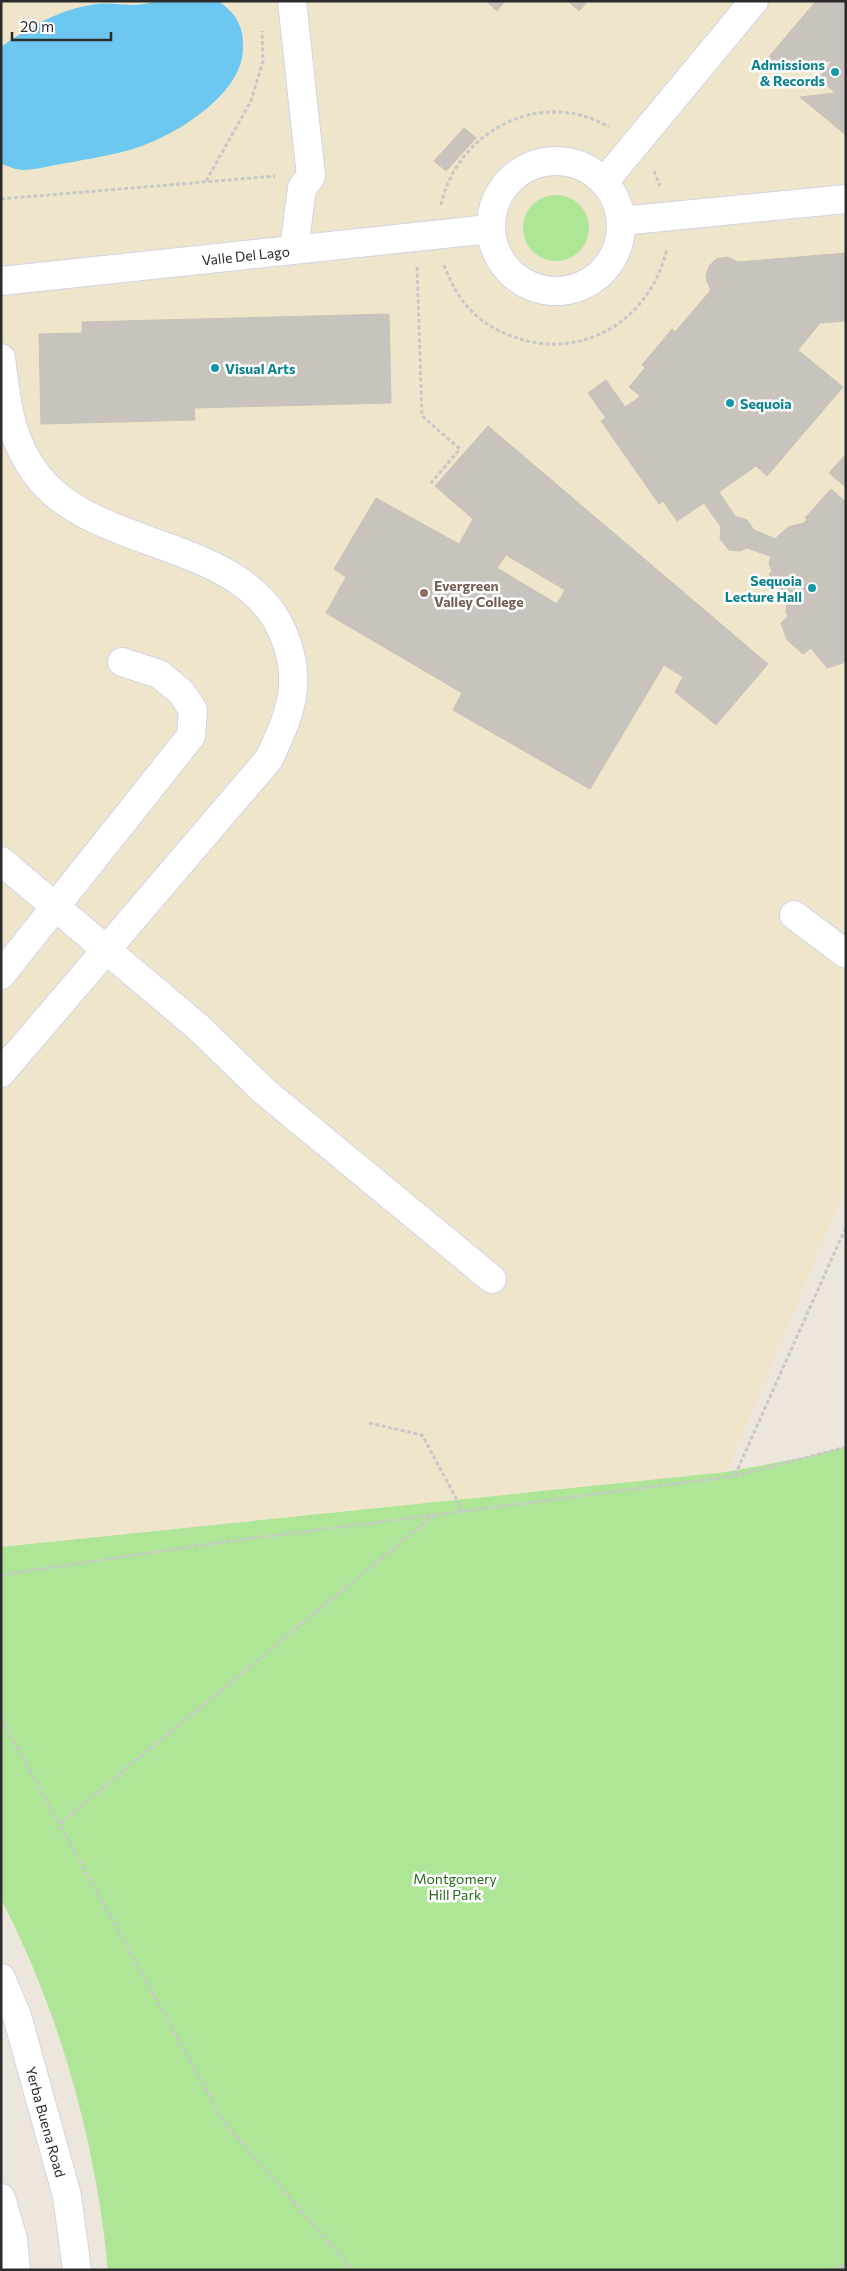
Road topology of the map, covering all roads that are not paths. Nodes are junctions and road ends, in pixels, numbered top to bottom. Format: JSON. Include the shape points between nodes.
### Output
{"nodes":[{"id":1,"x":292,"y":1,"type":"edge"},
{"id":2,"x":754,"y":1,"type":"edge"},
{"id":3,"x":604,"y":182,"type":"junction"},
{"id":4,"x":846,"y":199,"type":"edge"},
{"id":5,"x":621,"y":221,"type":"junction"},
{"id":6,"x":490,"y":229,"type":"junction"},
{"id":7,"x":294,"y":249,"type":"junction"},
{"id":8,"x":1,"y":281,"type":"edge"},
{"id":9,"x":1,"y":358,"type":"edge"},
{"id":10,"x":122,"y":662,"type":"dead end"},
{"id":11,"x":1,"y":861,"type":"edge"},
{"id":12,"x":56,"y":909,"type":"junction"},
{"id":13,"x":794,"y":915,"type":"dead end"},
{"id":14,"x":105,"y":950,"type":"junction"},
{"id":15,"x":846,"y":954,"type":"edge"},
{"id":16,"x":1,"y":974,"type":"edge"},
{"id":17,"x":1,"y":1073,"type":"edge"},
{"id":18,"x":492,"y":1279,"type":"dead end"},
{"id":19,"x":1,"y":1978,"type":"edge"},
{"id":20,"x":9,"y":2021,"type":"edge"},
{"id":21,"x":1,"y":2198,"type":"edge"},
{"id":22,"x":16,"y":2270,"type":"edge"},
{"id":23,"x":77,"y":2270,"type":"edge"}],
"edges":[{"from":1,"to":7,"type":"street","via":[[311,176],[302,188]]},
{"from":2,"to":3,"type":"street"},
{"from":3,"to":5,"type":"street","via":[[616,200]]},
{"from":3,"to":6,"type":"street","via":[[586,167],[565,161],[542,162],[521,170],[504,186],[493,206]]},
{"from":4,"to":5,"type":"street"},
{"from":5,"to":6,"type":"street","via":[[620,242],[612,261],[598,277],[580,288],[560,292],[539,290],[520,282],[504,268],[494,249]]},
{"from":6,"to":7,"type":"street","name":"Valle Del Lago"},
{"from":7,"to":8,"type":"street","name":"Valle Del Lago"},
{"from":9,"to":14,"type":"street","via":[[9,414],[18,446],[38,476],[65,502],[100,522],[216,568],[240,581],[279,622],[291,651],[294,684],[288,718],[269,759]]},
{"from":10,"to":12,"type":"street","via":[[159,674],[181,692],[193,710],[191,736]]},
{"from":11,"to":12,"type":"street"},
{"from":12,"to":14,"type":"street"},
{"from":12,"to":16,"type":"street"},
{"from":13,"to":15,"type":"street"},
{"from":14,"to":17,"type":"street"},
{"from":14,"to":18,"type":"street","via":[[198,1027],[264,1091]]},
{"from":19,"to":20,"type":"street","name":"Yerba Buena Road"},
{"from":20,"to":23,"type":"street","name":"Yerba Buena Road","via":[[67,2196]]},
{"from":21,"to":22,"type":"street","via":[[13,2239]]}]}
